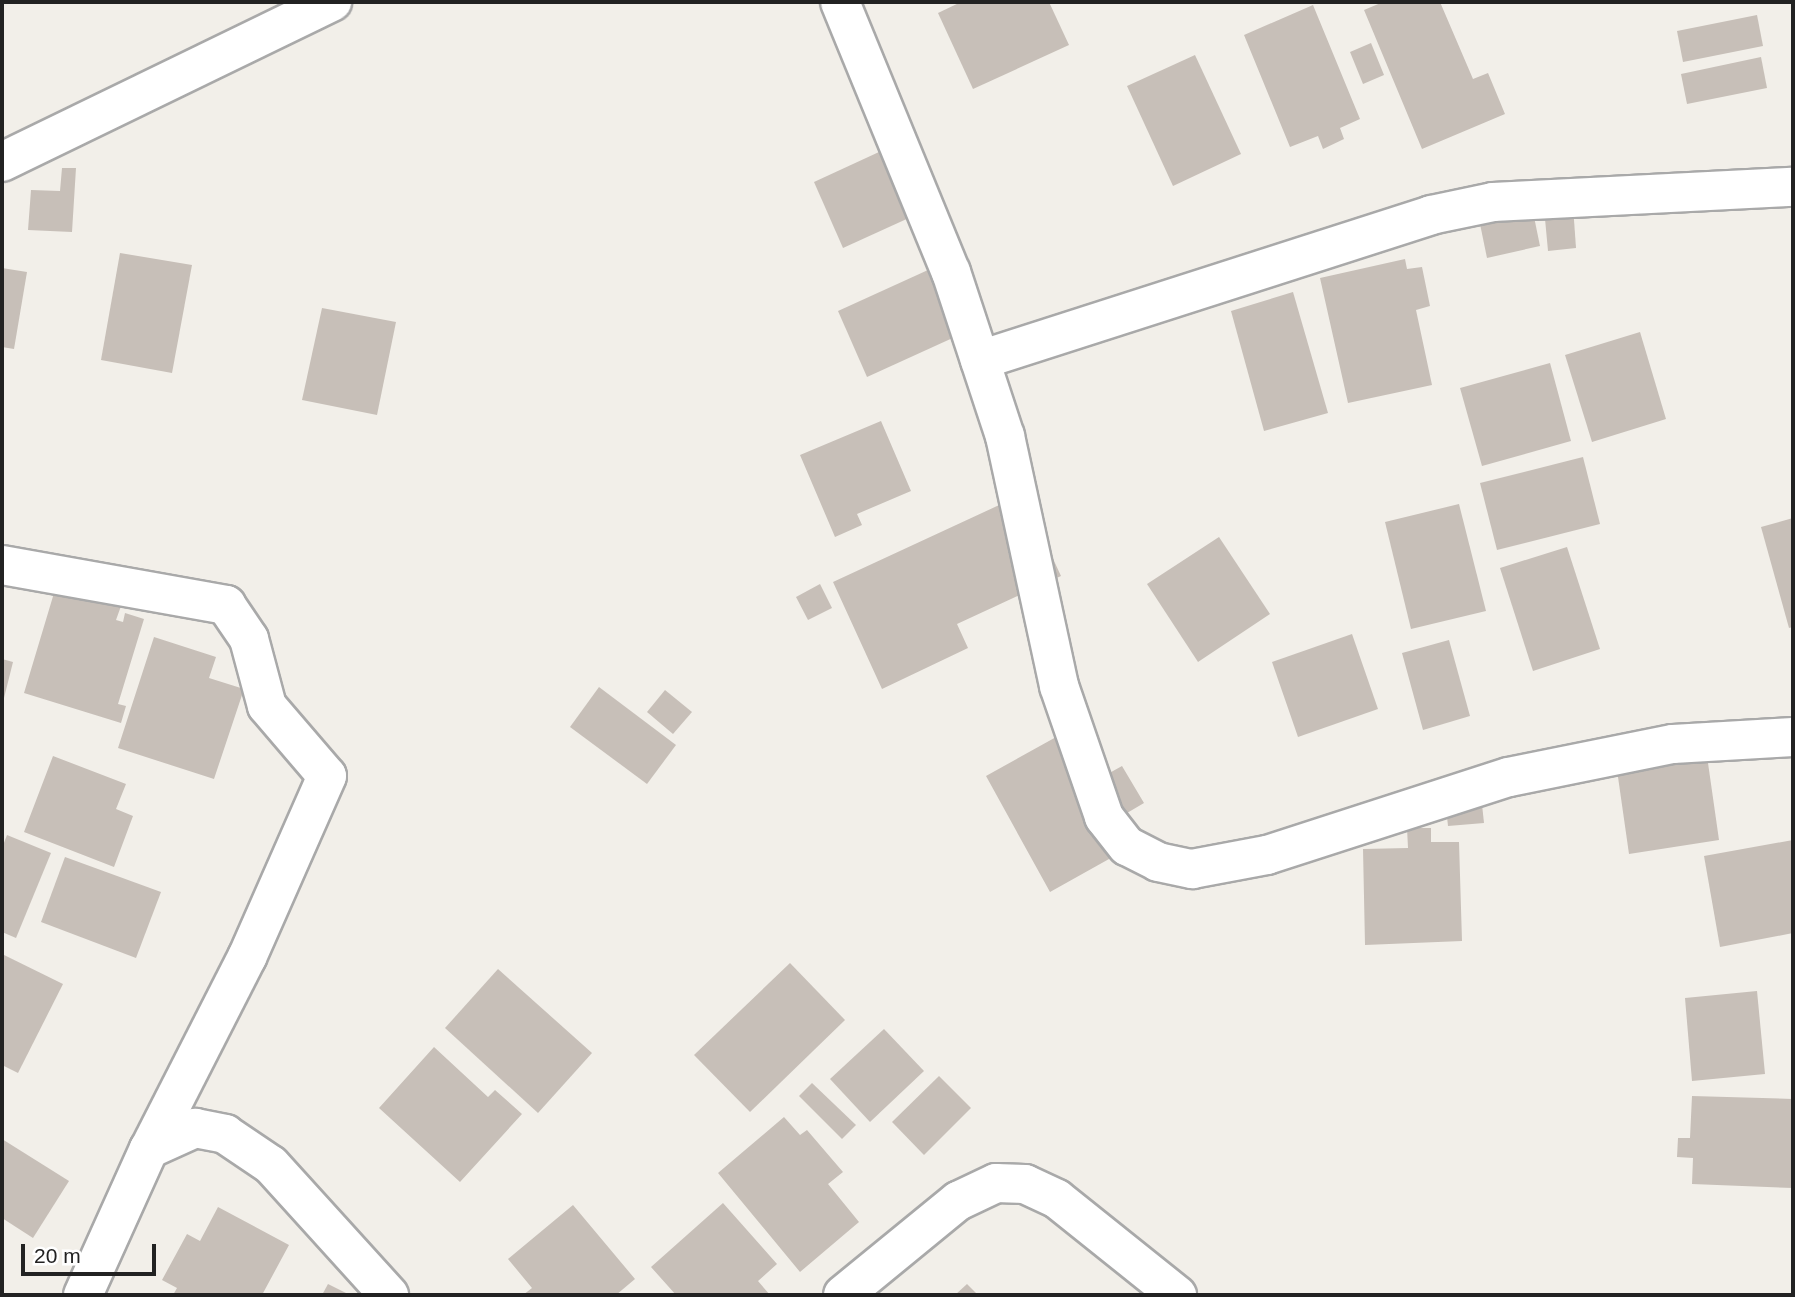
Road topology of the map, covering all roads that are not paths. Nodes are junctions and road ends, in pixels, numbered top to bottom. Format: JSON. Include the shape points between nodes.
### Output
{"nodes":[{"id":1,"x":331,"y":2,"type":"edge"},
{"id":2,"x":840,"y":2,"type":"edge"},
{"id":3,"x":2,"y":162,"type":"edge"},
{"id":4,"x":1793,"y":187,"type":"edge"},
{"id":5,"x":980,"y":360,"type":"junction"},
{"id":6,"x":2,"y":565,"type":"edge"},
{"id":7,"x":1793,"y":737,"type":"edge"},
{"id":8,"x":149,"y":1149,"type":"junction"},
{"id":9,"x":83,"y":1295,"type":"edge"},
{"id":10,"x":389,"y":1295,"type":"edge"},
{"id":11,"x":843,"y":1295,"type":"edge"},
{"id":12,"x":1178,"y":1295,"type":"edge"}],
"edges":[{"from":1,"to":3,"type":"street"},
{"from":2,"to":5,"type":"street","via":[[951,272]]},
{"from":4,"to":5,"type":"street","via":[[1493,202],[1430,215]]},
{"from":5,"to":7,"type":"street","via":[[1005,436],[1059,686],[1104,817],[1127,846],[1158,862],[1192,869],[1267,855],[1509,777],[1673,744]]},
{"from":6,"to":8,"type":"street","via":[[226,605],[249,639],[267,706],[327,776],[247,957]]},
{"from":8,"to":9,"type":"street"},
{"from":8,"to":10,"type":"street","via":[[195,1128],[225,1133],[271,1165]]},
{"from":11,"to":12,"type":"street","via":[[958,1201],[996,1182],[1025,1184],[1057,1199]]}]}
